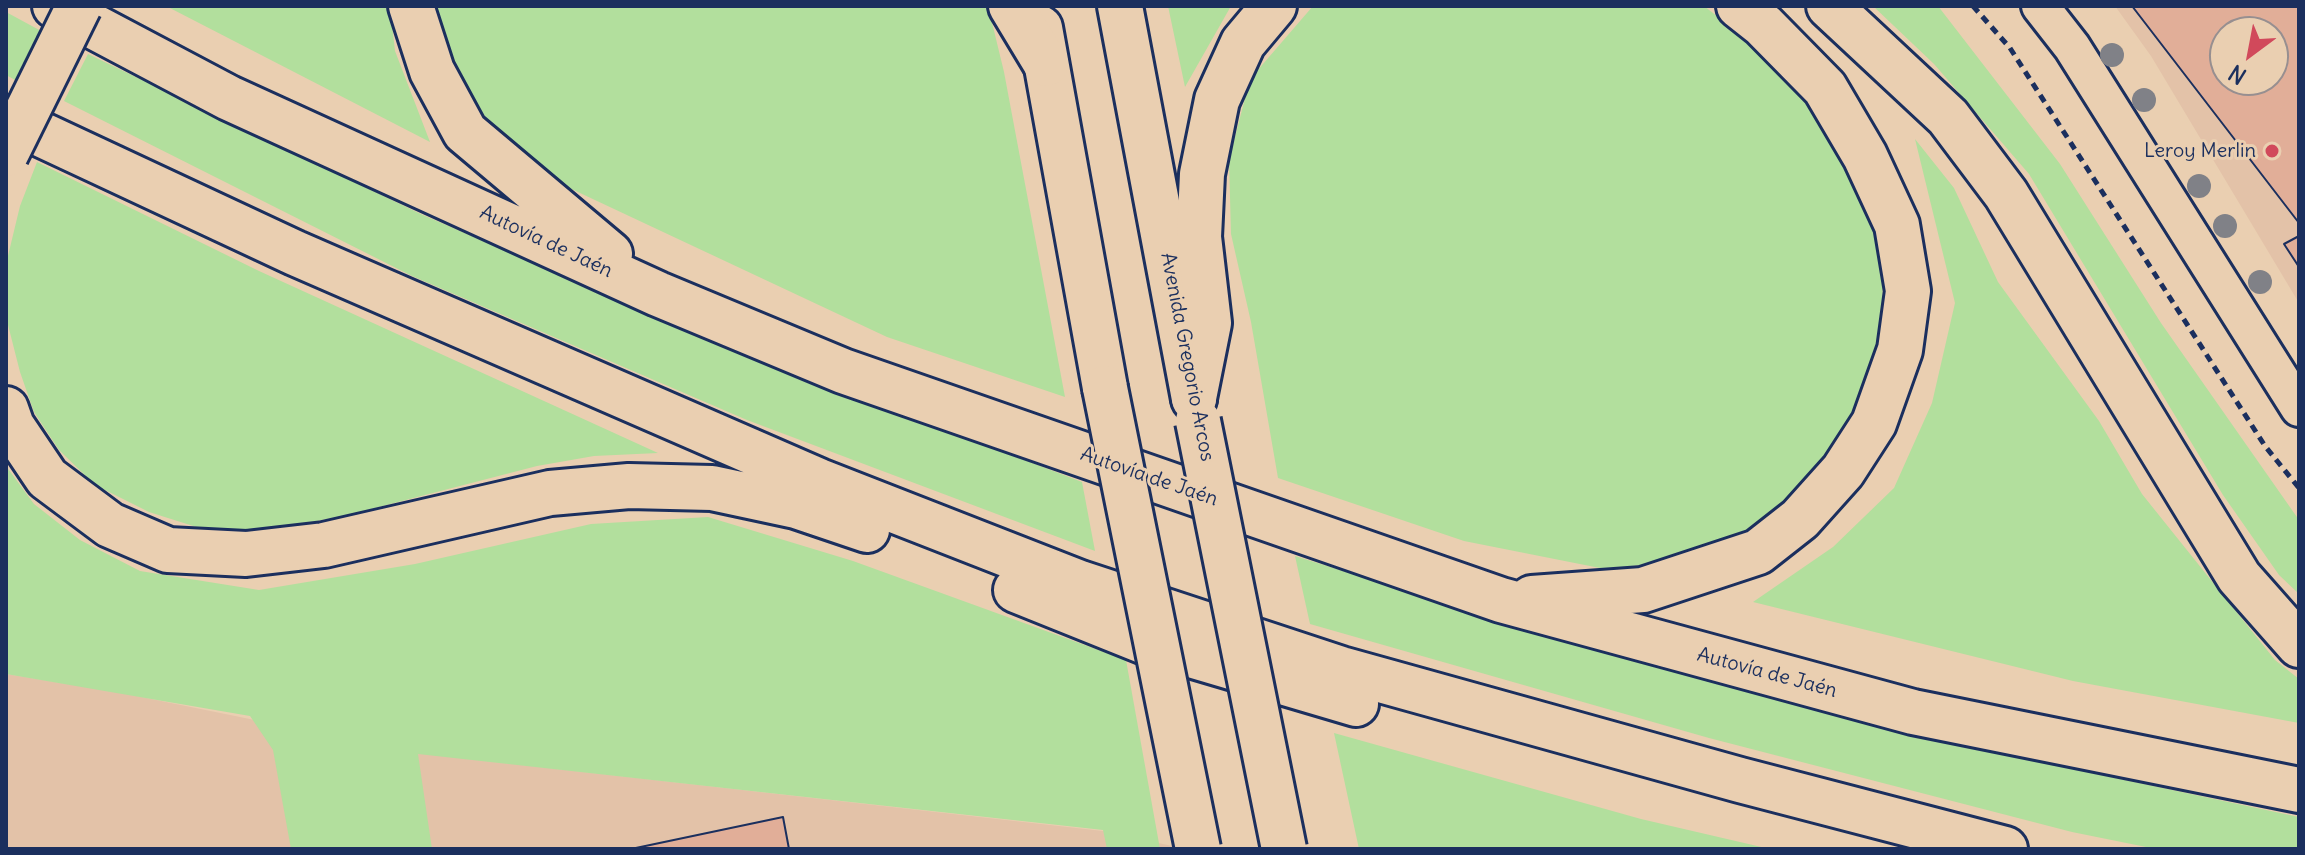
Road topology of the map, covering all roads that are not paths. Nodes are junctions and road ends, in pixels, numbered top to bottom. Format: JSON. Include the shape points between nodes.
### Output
{"nodes":[{"id":1,"x":55,"y":6,"type":"edge"},
{"id":2,"x":79,"y":6,"type":"edge"},
{"id":3,"x":411,"y":6,"type":"edge"},
{"id":4,"x":1011,"y":6,"type":"edge"},
{"id":5,"x":1035,"y":6,"type":"edge"},
{"id":6,"x":1120,"y":6,"type":"edge"},
{"id":7,"x":1274,"y":6,"type":"edge"},
{"id":8,"x":1739,"y":6,"type":"edge"},
{"id":9,"x":1829,"y":6,"type":"edge"},
{"id":10,"x":2040,"y":6,"type":"edge"},
{"id":11,"x":1046,"y":64,"type":"junction"},
{"id":12,"x":6,"y":118,"type":"edge"},
{"id":13,"x":6,"y":154,"type":"edge"},
{"id":14,"x":658,"y":294,"type":"junction"},
{"id":15,"x":2299,"y":408,"type":"edge"},
{"id":16,"x":6,"y":409,"type":"edge"},
{"id":17,"x":1196,"y":410,"type":"junction"},
{"id":18,"x":1501,"y":600,"type":"junction"},
{"id":19,"x":2299,"y":645,"type":"edge"},
{"id":20,"x":2299,"y":790,"type":"edge"},
{"id":21,"x":1198,"y":849,"type":"edge"},
{"id":22,"x":1284,"y":849,"type":"edge"},
{"id":23,"x":1938,"y":849,"type":"edge"},
{"id":24,"x":2005,"y":849,"type":"edge"}],
"edges":[{"from":1,"to":14,"type":"main road","name":"Autovía de Jaén","via":[[229,98]]},
{"from":2,"to":13,"type":"main road","bridge":true},
{"from":3,"to":14,"type":"main road","via":[[432,71],[465,132]]},
{"from":4,"to":11,"type":"main road"},
{"from":5,"to":11,"type":"main road"},
{"from":6,"to":17,"type":"main road","name":"Avenida Gregorio Arcos"},
{"from":7,"to":17,"type":"main road","via":[[1243,43],[1217,100],[1202,174],[1199,237],[1209,323]]},
{"from":8,"to":18,"type":"main road","via":[[1825,88],[1897,225],[1908,291],[1900,350],[1874,423],[1835,481],[1800,519],[1758,552],[1643,590]]},
{"from":9,"to":19,"type":"main road","via":[[1948,117],[2006,194],[2239,577]]},
{"from":10,"to":15,"type":"street","via":[[2089,73]]},
{"from":11,"to":21,"type":"main road","bridge":true},
{"from":12,"to":24,"type":"main road","via":[[281,247],[805,475],[1080,583],[1341,669]]},
{"from":14,"to":18,"type":"main road","name":"Autovía de Jaén","via":[[843,371]]},
{"from":16,"to":23,"type":"main road","via":[[47,478],[110,525],[168,550],[246,554],[324,545],[550,493],[629,486],[712,488],[888,537],[1143,641],[1319,694]]},
{"from":17,"to":22,"type":"main road","name":"Avenida Gregorio Arcos","bridge":true},
{"from":18,"to":20,"type":"main road","name":"Autovía de Jaén","via":[[1913,712]]}]}
